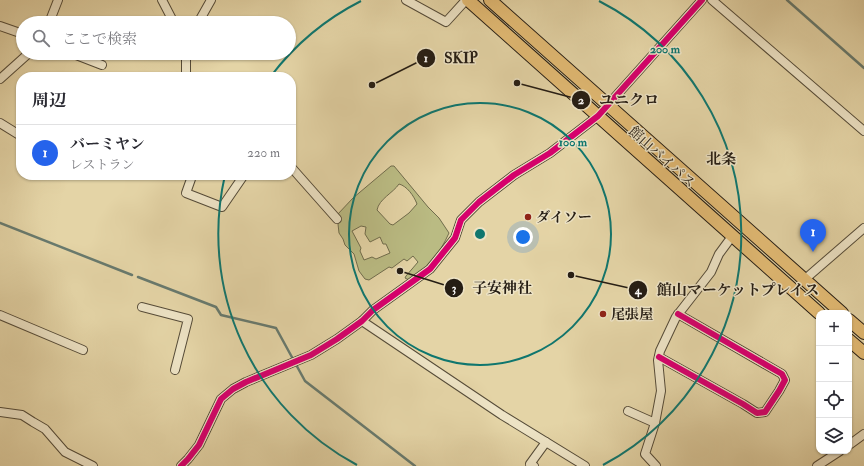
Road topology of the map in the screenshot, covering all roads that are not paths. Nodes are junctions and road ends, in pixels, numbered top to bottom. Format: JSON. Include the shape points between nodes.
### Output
{"nodes":[{"id":1,"x":58,"y":0,"type":"edge"},
{"id":2,"x":162,"y":0,"type":"edge"},
{"id":3,"x":211,"y":0,"type":"edge"},
{"id":4,"x":406,"y":0,"type":"edge"},
{"id":5,"x":467,"y":0,"type":"edge"},
{"id":6,"x":490,"y":0,"type":"edge"},
{"id":7,"x":702,"y":0,"type":"edge"},
{"id":8,"x":712,"y":0,"type":"edge"},
{"id":9,"x":52,"y":16,"type":"edge"},
{"id":10,"x":170,"y":16,"type":"edge"},
{"id":11,"x":202,"y":16,"type":"edge"},
{"id":12,"x":0,"y":26,"type":"edge"},
{"id":13,"x":16,"y":32,"type":"edge"},
{"id":14,"x":21,"y":60,"type":"edge"},
{"id":15,"x":89,"y":60,"type":"edge"},
{"id":16,"x":186,"y":60,"type":"edge"},
{"id":17,"x":102,"y":65,"type":"dead end"},
{"id":18,"x":186,"y":72,"type":"edge"},
{"id":19,"x":0,"y":79,"type":"edge"},
{"id":20,"x":608,"y":105,"type":"junction"},
{"id":21,"x":598,"y":116,"type":"junction"},
{"id":22,"x":0,"y":123,"type":"edge"},
{"id":23,"x":864,"y":131,"type":"edge"},
{"id":24,"x":16,"y":133,"type":"edge"},
{"id":25,"x":296,"y":173,"type":"edge"},
{"id":26,"x":191,"y":180,"type":"edge"},
{"id":27,"x":241,"y":180,"type":"edge"},
{"id":28,"x":337,"y":219,"type":"dead end"},
{"id":29,"x":864,"y":228,"type":"edge"},
{"id":30,"x":733,"y":235,"type":"junction"},
{"id":31,"x":804,"y":280,"type":"junction"},
{"id":32,"x":142,"y":307,"type":"dead end"},
{"id":33,"x":816,"y":310,"type":"edge"},
{"id":34,"x":839,"y":310,"type":"edge"},
{"id":35,"x":678,"y":314,"type":"junction"},
{"id":36,"x":0,"y":315,"type":"edge"},
{"id":37,"x":362,"y":321,"type":"junction"},
{"id":38,"x":852,"y":323,"type":"edge"},
{"id":39,"x":864,"y":333,"type":"edge"},
{"id":40,"x":852,"y":343,"type":"edge"},
{"id":41,"x":83,"y":350,"type":"dead end"},
{"id":42,"x":864,"y":353,"type":"edge"},
{"id":43,"x":659,"y":357,"type":"junction"},
{"id":44,"x":175,"y":370,"type":"dead end"},
{"id":45,"x":628,"y":411,"type":"dead end"},
{"id":46,"x":0,"y":412,"type":"edge"},
{"id":47,"x":655,"y":423,"type":"junction"},
{"id":48,"x":864,"y":434,"type":"edge"},
{"id":49,"x":546,"y":442,"type":"junction"},
{"id":50,"x":852,"y":443,"type":"edge"},
{"id":51,"x":835,"y":454,"type":"edge"},
{"id":52,"x":92,"y":466,"type":"edge"},
{"id":53,"x":181,"y":466,"type":"edge"},
{"id":54,"x":534,"y":466,"type":"edge"},
{"id":55,"x":585,"y":466,"type":"edge"},
{"id":56,"x":656,"y":466,"type":"edge"},
{"id":57,"x":817,"y":466,"type":"edge"}],
"edges":[{"from":1,"to":9,"type":"street"},
{"from":2,"to":10,"type":"street"},
{"from":3,"to":11,"type":"street"},
{"from":4,"to":5,"type":"street","via":[[446,22]]},
{"from":5,"to":21,"type":"highway","name":"館山バイパス"},
{"from":6,"to":20,"type":"highway","name":"館山バイパス"},
{"from":7,"to":20,"type":"street"},
{"from":8,"to":23,"type":"street"},
{"from":12,"to":13,"type":"street"},
{"from":14,"to":19,"type":"street"},
{"from":15,"to":17,"type":"street"},
{"from":16,"to":18,"type":"street"},
{"from":20,"to":21,"type":"street"},
{"from":20,"to":31,"type":"highway","name":"館山バイパス"},
{"from":21,"to":30,"type":"highway","name":"館山バイパス"},
{"from":21,"to":37,"type":"street","via":[[479,202],[461,220],[456,238],[430,269],[373,310]]},
{"from":22,"to":24,"type":"street"},
{"from":25,"to":28,"type":"street"},
{"from":26,"to":27,"type":"street","via":[[186,193],[222,207]]},
{"from":29,"to":31,"type":"street"},
{"from":30,"to":33,"type":"highway","name":"館山バイパス"},
{"from":30,"to":35,"type":"street","via":[[719,254],[712,272]]},
{"from":31,"to":34,"type":"highway","name":"館山バイパス"},
{"from":32,"to":44,"type":"street","via":[[188,319]]},
{"from":35,"to":43,"type":"street"},
{"from":35,"to":43,"type":"street","via":[[782,374],[785,380],[765,412],[757,413]]},
{"from":36,"to":41,"type":"street"},
{"from":37,"to":49,"type":"street"},
{"from":37,"to":53,"type":"street","via":[[324,347],[233,389],[221,399],[199,445]]},
{"from":38,"to":39,"type":"highway"},
{"from":40,"to":42,"type":"highway"},
{"from":43,"to":47,"type":"street","via":[[661,391]]},
{"from":45,"to":47,"type":"street"},
{"from":46,"to":52,"type":"street","via":[[22,415],[45,429],[65,452]]},
{"from":47,"to":56,"type":"street","via":[[645,454]]},
{"from":48,"to":50,"type":"street"},
{"from":49,"to":54,"type":"street","via":[[530,464]]},
{"from":49,"to":55,"type":"street"},
{"from":51,"to":57,"type":"street"}]}
